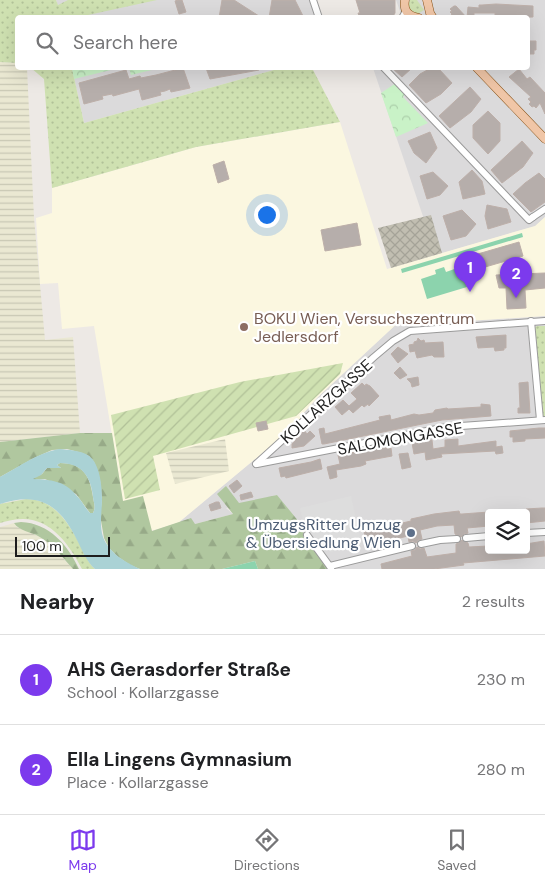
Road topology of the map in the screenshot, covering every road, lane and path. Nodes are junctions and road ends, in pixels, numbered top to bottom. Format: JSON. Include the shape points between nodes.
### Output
{"nodes":[{"id":1,"x":313,"y":0,"type":"edge"},
{"id":2,"x":405,"y":0,"type":"edge"},
{"id":3,"x":429,"y":3,"type":"edge"},
{"id":4,"x":404,"y":14,"type":"edge"},
{"id":5,"x":318,"y":15,"type":"edge"},
{"id":6,"x":421,"y":15,"type":"edge"},
{"id":7,"x":433,"y":15,"type":"edge"},
{"id":8,"x":386,"y":70,"type":"edge"},
{"id":9,"x":479,"y":70,"type":"edge"},
{"id":10,"x":545,"y":138,"type":"edge"},
{"id":11,"x":545,"y":209,"type":"edge"},
{"id":12,"x":531,"y":321,"type":"junction"},
{"id":13,"x":545,"y":321,"type":"edge"},
{"id":14,"x":542,"y":420,"type":"edge"},
{"id":15,"x":256,"y":464,"type":"joint"},
{"id":16,"x":545,"y":532,"type":"edge"},
{"id":17,"x":530,"y":533,"type":"edge"},
{"id":18,"x":307,"y":535,"type":"dead end"},
{"id":19,"x":485,"y":536,"type":"edge"},
{"id":20,"x":457,"y":538,"type":"dead end"},
{"id":21,"x":466,"y":538,"type":"dead end"},
{"id":22,"x":421,"y":544,"type":"dead end"},
{"id":23,"x":412,"y":546,"type":"dead end"},
{"id":24,"x":331,"y":567,"type":"edge"}],
"edges":[{"from":1,"to":5,"type":"street"},
{"from":2,"to":4,"type":"main road"},
{"from":3,"to":6,"type":"main road"},
{"from":3,"to":7,"type":"main road"},
{"from":8,"to":11,"type":"street","via":[[529,220]]},
{"from":9,"to":10,"type":"main road"},
{"from":12,"to":13,"type":"street","name":"KOLLARZGASSE"},
{"from":12,"to":14,"type":"street"},
{"from":12,"to":15,"type":"street","name":"KOLLARZGASSE","via":[[410,331],[374,357]]},
{"from":14,"to":15,"type":"street","name":"SALOMONGASSE","via":[[447,428]]},
{"from":16,"to":17,"type":"street"},
{"from":18,"to":24,"type":"street"},
{"from":19,"to":21,"type":"street"},
{"from":20,"to":22,"type":"street"},
{"from":23,"to":24,"type":"street"}]}
